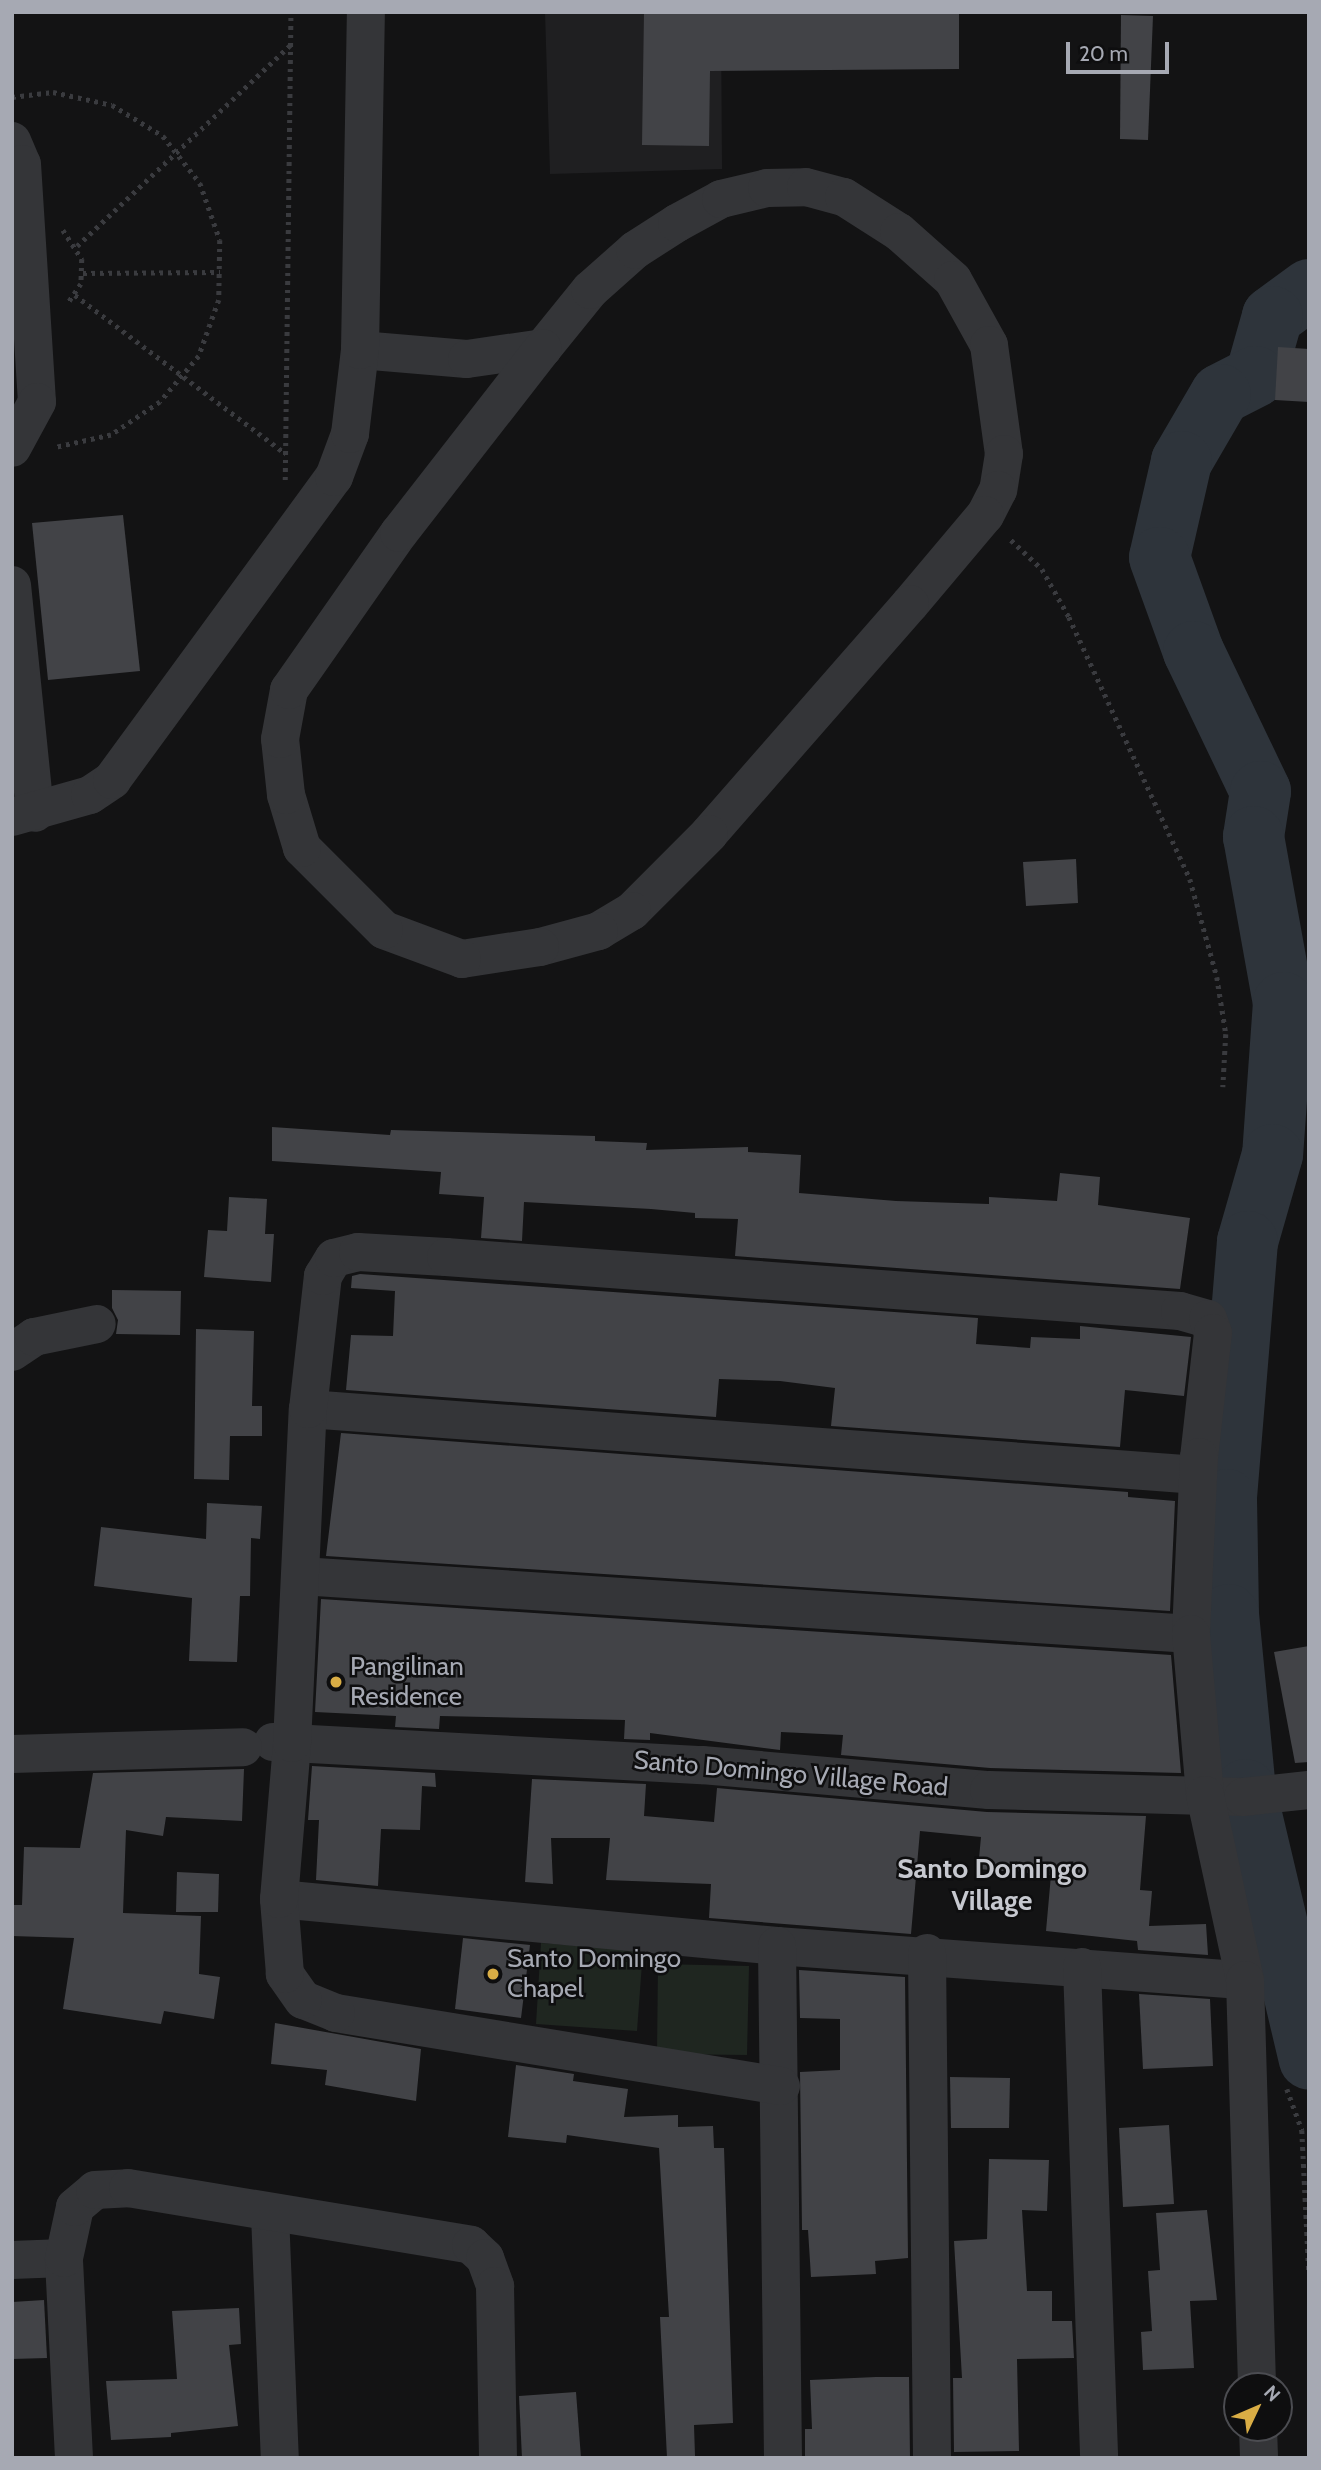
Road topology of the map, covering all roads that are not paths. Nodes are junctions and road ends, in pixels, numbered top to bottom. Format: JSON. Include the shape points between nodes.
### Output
{"nodes":[{"id":1,"x":366,"y":12,"type":"edge"},
{"id":2,"x":12,"y":141,"type":"edge"},
{"id":3,"x":543,"y":348,"type":"junction"},
{"id":4,"x":360,"y":350,"type":"junction"},
{"id":5,"x":12,"y":448,"type":"edge"},
{"id":6,"x":12,"y":585,"type":"edge"},
{"id":7,"x":23,"y":815,"type":"edge"},
{"id":8,"x":97,"y":1324,"type":"dead end"},
{"id":9,"x":12,"y":1352,"type":"edge"},
{"id":10,"x":308,"y":1409,"type":"junction"},
{"id":11,"x":1198,"y":1475,"type":"junction"},
{"id":12,"x":301,"y":1576,"type":"junction"},
{"id":13,"x":1191,"y":1634,"type":"junction"},
{"id":14,"x":269,"y":1744,"type":"junction"},
{"id":15,"x":12,"y":1754,"type":"edge"},
{"id":16,"x":1276,"y":1793,"type":"edge"},
{"id":17,"x":1205,"y":1795,"type":"junction"},
{"id":18,"x":279,"y":1899,"type":"junction"},
{"id":19,"x":777,"y":1946,"type":"junction"},
{"id":20,"x":927,"y":1953,"type":"junction"},
{"id":21,"x":1082,"y":1967,"type":"junction"},
{"id":22,"x":1245,"y":1980,"type":"junction"},
{"id":23,"x":781,"y":2086,"type":"junction"},
{"id":24,"x":270,"y":2214,"type":"junction"},
{"id":25,"x":64,"y":2258,"type":"junction"},
{"id":26,"x":12,"y":2260,"type":"edge"},
{"id":27,"x":1257,"y":2372,"type":"edge"},
{"id":28,"x":74,"y":2458,"type":"edge"},
{"id":29,"x":280,"y":2458,"type":"edge"},
{"id":30,"x":498,"y":2458,"type":"edge"},
{"id":31,"x":783,"y":2458,"type":"edge"},
{"id":32,"x":932,"y":2458,"type":"edge"},
{"id":33,"x":1099,"y":2458,"type":"edge"}],
"edges":[{"from":1,"to":4,"type":"street"},
{"from":2,"to":5,"type":"street","via":[[22,164],[37,402]]},
{"from":3,"to":3,"type":"street","via":[[590,290],[635,250],[721,199],[767,188],[806,187],[844,197],[899,232],[953,280],[989,345],[1004,454],[998,490],[985,515],[709,834],[632,911],[599,931],[540,947],[462,959],[384,930],[302,848],[286,795],[280,739],[289,690],[399,533]]},
{"from":3,"to":4,"type":"street","via":[[467,359]]},
{"from":4,"to":7,"type":"street","via":[[350,434],[334,477],[292,537],[112,780],[90,795]]},
{"from":6,"to":7,"type":"street"},
{"from":8,"to":9,"type":"street","via":[[34,1337]]},
{"from":10,"to":11,"type":"street"},
{"from":10,"to":11,"type":"street","via":[[323,1276],[334,1258],[358,1252],[1180,1311],[1208,1319],[1213,1332]]},
{"from":10,"to":12,"type":"street"},
{"from":11,"to":13,"type":"street"},
{"from":12,"to":13,"type":"street"},
{"from":12,"to":14,"type":"street"},
{"from":13,"to":17,"type":"street"},
{"from":14,"to":15,"type":"street","name":"Santo Domingo Village Road"},
{"from":14,"to":17,"type":"street","name":"Santo Domingo Village Road","via":[[702,1765],[989,1790]]},
{"from":14,"to":18,"type":"street"},
{"from":16,"to":17,"type":"street","name":"Santo Domingo Village Road"},
{"from":17,"to":22,"type":"street"},
{"from":18,"to":19,"type":"street"},
{"from":18,"to":23,"type":"street","via":[[285,1974],[303,2000],[336,2013]]},
{"from":19,"to":20,"type":"street"},
{"from":19,"to":23,"type":"street"},
{"from":20,"to":21,"type":"street"},
{"from":20,"to":32,"type":"street"},
{"from":21,"to":22,"type":"street"},
{"from":21,"to":33,"type":"street"},
{"from":22,"to":27,"type":"street"},
{"from":23,"to":31,"type":"street"},
{"from":24,"to":25,"type":"street","via":[[128,2188],[96,2190],[75,2207]]},
{"from":24,"to":29,"type":"street"},
{"from":24,"to":30,"type":"street","via":[[454,2240],[471,2245],[485,2258],[495,2286]]},
{"from":25,"to":26,"type":"street"},
{"from":25,"to":28,"type":"street"}]}
